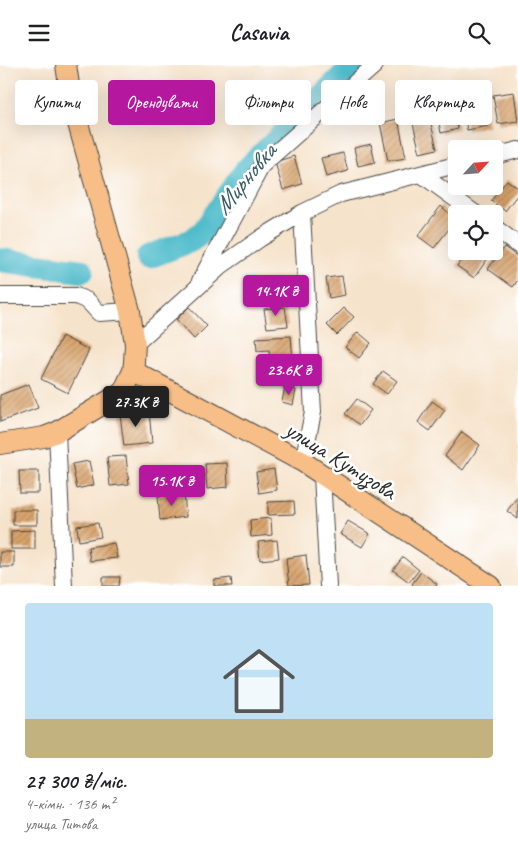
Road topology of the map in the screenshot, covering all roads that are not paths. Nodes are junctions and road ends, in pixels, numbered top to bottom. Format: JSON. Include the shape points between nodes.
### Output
{"nodes":[{"id":1,"x":66,"y":65,"type":"edge"},
{"id":2,"x":375,"y":65,"type":"edge"},
{"id":3,"x":518,"y":150,"type":"edge"},
{"id":4,"x":503,"y":154,"type":"edge"},
{"id":5,"x":448,"y":167,"type":"edge"},
{"id":6,"x":421,"y":174,"type":"junction"},
{"id":7,"x":464,"y":205,"type":"edge"},
{"id":8,"x":302,"y":213,"type":"junction"},
{"id":9,"x":503,"y":234,"type":"edge"},
{"id":10,"x":518,"y":245,"type":"edge"},
{"id":11,"x":194,"y":291,"type":"junction"},
{"id":12,"x":0,"y":296,"type":"edge"},
{"id":13,"x":130,"y":311,"type":"junction"},
{"id":14,"x":135,"y":344,"type":"junction"},
{"id":15,"x":133,"y":371,"type":"junction"},
{"id":16,"x":58,"y":432,"type":"junction"},
{"id":17,"x":0,"y":444,"type":"edge"},
{"id":18,"x":303,"y":462,"type":"junction"},
{"id":19,"x":322,"y":475,"type":"junction"},
{"id":20,"x":64,"y":586,"type":"edge"},
{"id":21,"x":328,"y":586,"type":"edge"},
{"id":22,"x":491,"y":586,"type":"edge"}],
"edges":[{"from":1,"to":13,"type":"main road","via":[[71,98]]},
{"from":2,"to":11,"type":"street","via":[[262,165]]},
{"from":3,"to":4,"type":"street"},
{"from":5,"to":6,"type":"street"},
{"from":6,"to":7,"type":"street"},
{"from":6,"to":8,"type":"street","via":[[341,194]]},
{"from":8,"to":11,"type":"street","via":[[229,261]]},
{"from":8,"to":18,"type":"street","via":[[313,413]]},
{"from":9,"to":10,"type":"street"},
{"from":11,"to":14,"type":"street"},
{"from":12,"to":13,"type":"street","via":[[76,296],[88,301],[99,313]]},
{"from":13,"to":14,"type":"main road"},
{"from":14,"to":15,"type":"main road"},
{"from":15,"to":16,"type":"main road","via":[[123,392]]},
{"from":15,"to":18,"type":"main road","name":"улица Кутузова"},
{"from":16,"to":17,"type":"main road"},
{"from":16,"to":20,"type":"street"},
{"from":18,"to":19,"type":"main road","name":"улица Кутузова"},
{"from":19,"to":21,"type":"street"},
{"from":19,"to":22,"type":"main road","name":"улица Кутузова"}]}
